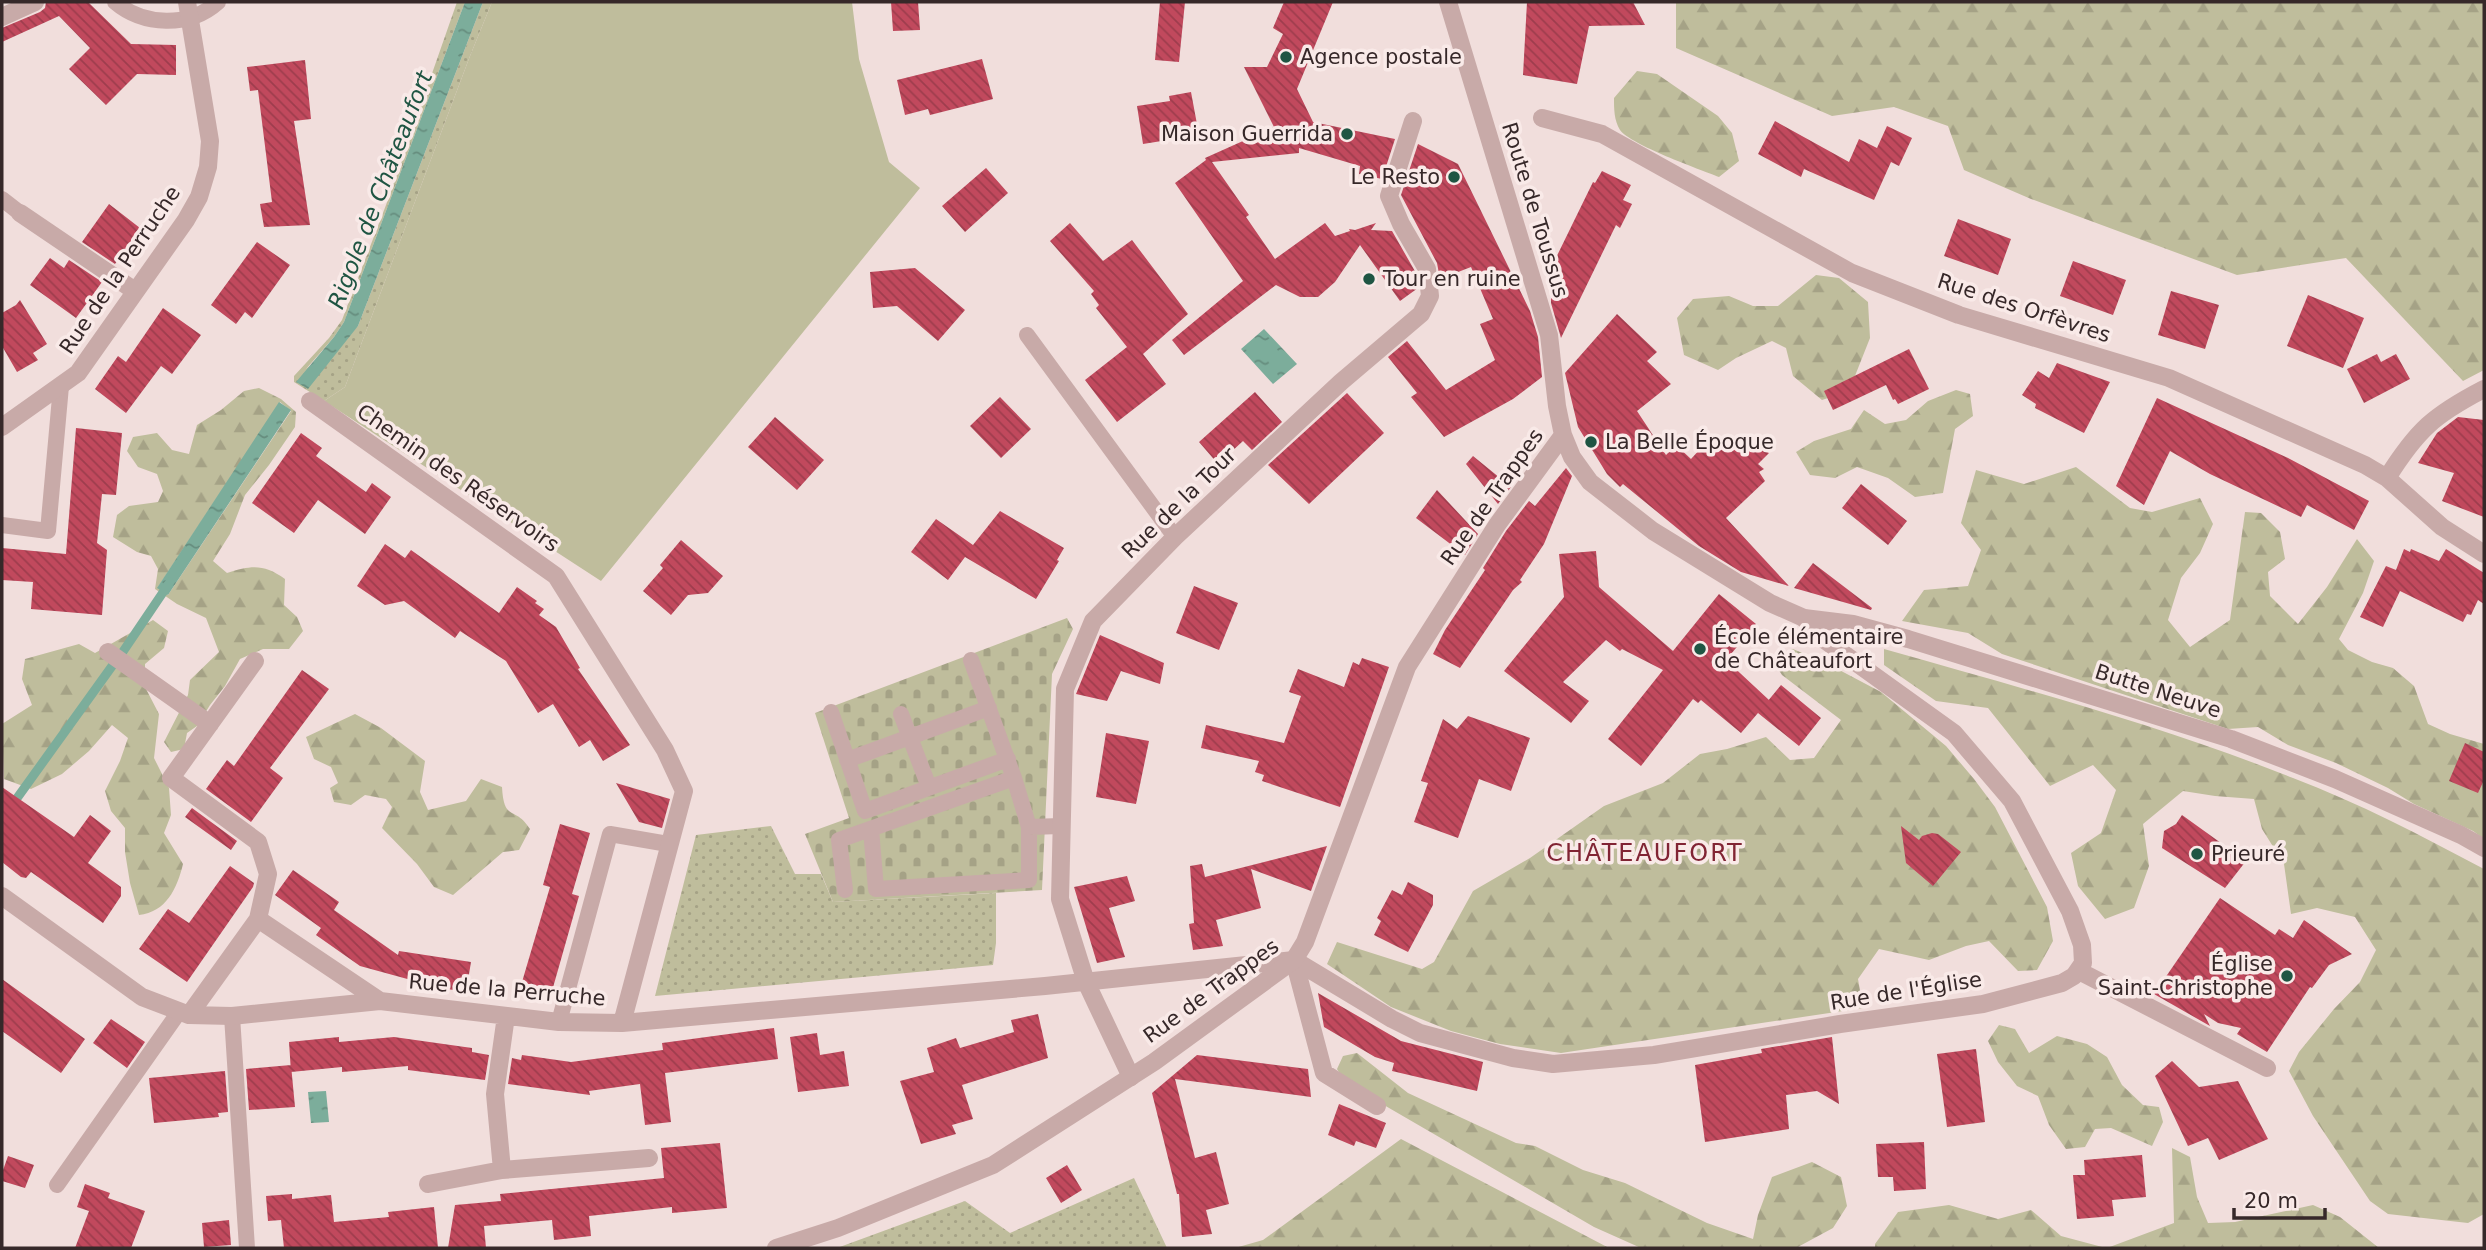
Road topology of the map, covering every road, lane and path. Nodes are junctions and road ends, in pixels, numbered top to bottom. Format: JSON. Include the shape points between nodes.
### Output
{"nodes":[{"id":1,"x":35,"y":2,"type":"edge"},
{"id":2,"x":115,"y":2,"type":"edge"},
{"id":3,"x":218,"y":2,"type":"edge"},
{"id":4,"x":1448,"y":2,"type":"edge"},
{"id":5,"x":188,"y":10,"type":"edge"},
{"id":6,"x":2,"y":17,"type":"edge"},
{"id":7,"x":1542,"y":118,"type":"dead end"},
{"id":8,"x":1413,"y":121,"type":"dead end"},
{"id":9,"x":2,"y":199,"type":"edge"},
{"id":10,"x":20,"y":213,"type":"joint"},
{"id":11,"x":135,"y":291,"type":"junction"},
{"id":12,"x":1027,"y":335,"type":"dead end"},
{"id":13,"x":61,"y":386,"type":"junction"},
{"id":14,"x":2484,"y":389,"type":"edge"},
{"id":15,"x":310,"y":401,"type":"dead end"},
{"id":16,"x":2,"y":427,"type":"edge"},
{"id":17,"x":1563,"y":435,"type":"junction"},
{"id":18,"x":2387,"y":478,"type":"junction"},
{"id":19,"x":2,"y":525,"type":"edge"},
{"id":20,"x":1175,"y":537,"type":"junction"},
{"id":21,"x":2484,"y":554,"type":"edge"},
{"id":22,"x":1804,"y":618,"type":"junction"},
{"id":23,"x":108,"y":652,"type":"dead end"},
{"id":24,"x":971,"y":660,"type":"dead end"},
{"id":25,"x":255,"y":661,"type":"dead end"},
{"id":26,"x":989,"y":708,"type":"junction"},
{"id":27,"x":831,"y":712,"type":"dead end"},
{"id":28,"x":901,"y":714,"type":"dead end"},
{"id":29,"x":210,"y":724,"type":"junction"},
{"id":30,"x":910,"y":736,"type":"junction"},
{"id":31,"x":1008,"y":759,"type":"junction"},
{"id":32,"x":847,"y":760,"type":"junction"},
{"id":33,"x":1014,"y":778,"type":"junction"},
{"id":34,"x":929,"y":787,"type":"junction"},
{"id":35,"x":1062,"y":826,"type":"junction"},
{"id":36,"x":1029,"y":827,"type":"junction"},
{"id":37,"x":871,"y":829,"type":"junction"},
{"id":38,"x":668,"y":844,"type":"junction"},
{"id":39,"x":2484,"y":848,"type":"edge"},
{"id":40,"x":845,"y":890,"type":"dead end"},
{"id":41,"x":2,"y":896,"type":"edge"},
{"id":42,"x":258,"y":919,"type":"junction"},
{"id":43,"x":1294,"y":960,"type":"junction"},
{"id":44,"x":2079,"y":971,"type":"junction"},
{"id":45,"x":1086,"y":982,"type":"junction"},
{"id":46,"x":380,"y":1000,"type":"junction"},
{"id":47,"x":184,"y":1014,"type":"junction"},
{"id":48,"x":232,"y":1016,"type":"junction"},
{"id":49,"x":506,"y":1016,"type":"junction"},
{"id":50,"x":559,"y":1021,"type":"junction"},
{"id":51,"x":622,"y":1023,"type":"junction"},
{"id":52,"x":2267,"y":1068,"type":"dead end"},
{"id":53,"x":1131,"y":1077,"type":"junction"},
{"id":54,"x":1377,"y":1106,"type":"dead end"},
{"id":55,"x":649,"y":1158,"type":"dead end"},
{"id":56,"x":502,"y":1170,"type":"junction"},
{"id":57,"x":428,"y":1184,"type":"dead end"},
{"id":58,"x":57,"y":1185,"type":"dead end"},
{"id":59,"x":247,"y":1248,"type":"edge"},
{"id":60,"x":776,"y":1248,"type":"edge"}],
"edges":[{"from":1,"to":6,"type":"street"},
{"from":2,"to":5,"type":"lane","via":[[144,18],[166,21]]},
{"from":3,"to":5,"type":"lane","via":[[210,8]]},
{"from":4,"to":17,"type":"street","name":"Route de Toussus","via":[[1549,335]]},
{"from":5,"to":11,"type":"street","name":"Rue de la Perruche","via":[[210,141],[208,167],[199,197]]},
{"from":7,"to":18,"type":"street","name":"Rue des Orfèvres","via":[[1602,134],[1852,273],[1959,314],[2169,378]]},
{"from":8,"to":20,"type":"street","name":"Rue de la Tour","via":[[1389,196],[1427,269],[1430,296],[1421,314]]},
{"from":9,"to":10,"type":"lane"},
{"from":10,"to":11,"type":"street"},
{"from":11,"to":13,"type":"street","name":"Rue de la Perruche","via":[[78,373]]},
{"from":12,"to":20,"type":"lane"},
{"from":13,"to":16,"type":"street","name":"Rue de la Perruche"},
{"from":13,"to":19,"type":"lane","via":[[48,531]]},
{"from":14,"to":18,"type":"street","via":[[2434,418]]},
{"from":15,"to":38,"type":"street","name":"Chemin des Réservoirs","via":[[556,576],[665,750],[684,791]]},
{"from":17,"to":22,"type":"street","name":"Route de Toussus","via":[[1590,482],[1646,525],[1770,603]]},
{"from":17,"to":43,"type":"street","name":"Rue de Trappes","via":[[1497,525],[1407,667],[1305,942]]},
{"from":18,"to":21,"type":"street","name":"Rue des Orfèvres","via":[[2442,527]]},
{"from":20,"to":35,"type":"street","name":"Rue de la Tour","via":[[1093,621],[1065,689]]},
{"from":22,"to":39,"type":"street","name":"Butte Neuve","via":[[1853,624],[1908,639],[2231,738],[2348,785]]},
{"from":22,"to":44,"type":"street","via":[[1819,636],[1954,733],[2012,801],[2074,922],[2083,955]]},
{"from":23,"to":29,"type":"street"},
{"from":24,"to":26,"type":"lane"},
{"from":25,"to":29,"type":"street"},
{"from":26,"to":30,"type":"lane"},
{"from":26,"to":31,"type":"lane"},
{"from":27,"to":32,"type":"lane"},
{"from":28,"to":30,"type":"lane"},
{"from":29,"to":42,"type":"street","via":[[171,778],[258,842],[268,874]]},
{"from":30,"to":32,"type":"lane"},
{"from":30,"to":34,"type":"lane"},
{"from":31,"to":33,"type":"lane"},
{"from":31,"to":34,"type":"lane"},
{"from":32,"to":34,"type":"lane","via":[[865,811]]},
{"from":33,"to":36,"type":"lane"},
{"from":33,"to":37,"type":"lane"},
{"from":35,"to":36,"type":"lane"},
{"from":35,"to":45,"type":"street","name":"Rue de la Tour","via":[[1060,899]]},
{"from":36,"to":37,"type":"lane","via":[[1029,880],[876,889]]},
{"from":37,"to":40,"type":"lane","via":[[839,840]]},
{"from":38,"to":50,"type":"lane","via":[[610,834]]},
{"from":38,"to":51,"type":"street","name":"Chemin des Réservoirs"},
{"from":41,"to":47,"type":"street","name":"Rue de la Perruche","via":[[142,997]]},
{"from":42,"to":46,"type":"street"},
{"from":42,"to":47,"type":"street"},
{"from":43,"to":44,"type":"street","name":"Rue de l'Église","via":[[1420,1033],[1503,1056],[1553,1064],[1654,1055],[1983,1004],[2062,982]]},
{"from":43,"to":45,"type":"street"},
{"from":43,"to":53,"type":"street","name":"Rue de Trappes"},
{"from":43,"to":54,"type":"street","via":[[1324,1073]]},
{"from":44,"to":52,"type":"street"},
{"from":45,"to":51,"type":"street","name":"Rue de la Perruche"},
{"from":45,"to":53,"type":"street","name":"Rue de la Tour"},
{"from":46,"to":48,"type":"street","name":"Rue de la Perruche"},
{"from":46,"to":49,"type":"street","name":"Rue de la Perruche"},
{"from":47,"to":48,"type":"street","name":"Rue de la Perruche"},
{"from":47,"to":58,"type":"lane"},
{"from":48,"to":59,"type":"lane"},
{"from":49,"to":50,"type":"street","name":"Rue de la Perruche"},
{"from":49,"to":56,"type":"street","via":[[495,1094]]},
{"from":50,"to":51,"type":"street","name":"Rue de la Perruche"},
{"from":53,"to":60,"type":"street","name":"Rue de Trappes","via":[[993,1165]]},
{"from":55,"to":56,"type":"street"},
{"from":56,"to":57,"type":"street"}]}
